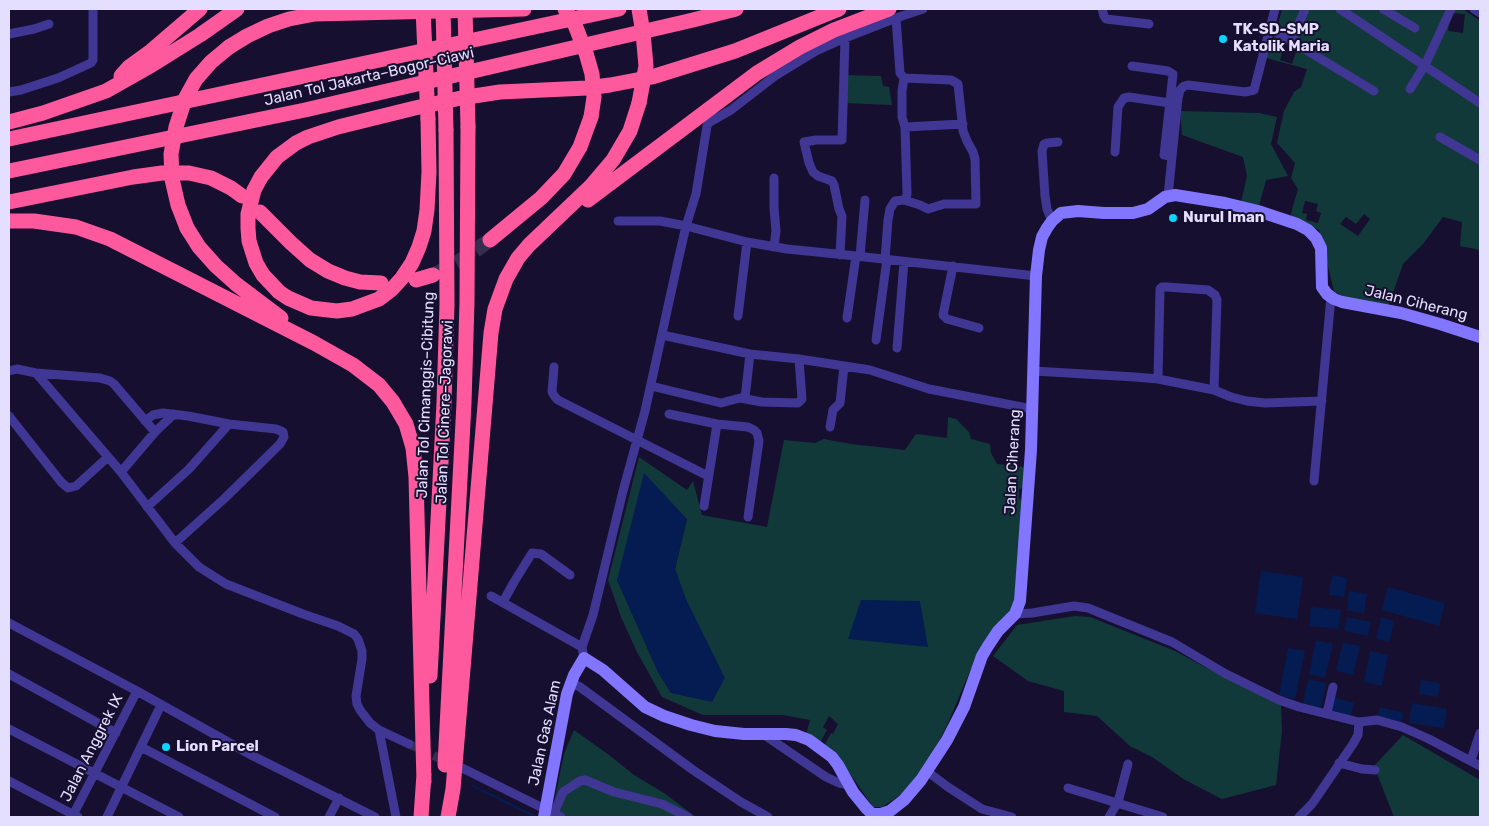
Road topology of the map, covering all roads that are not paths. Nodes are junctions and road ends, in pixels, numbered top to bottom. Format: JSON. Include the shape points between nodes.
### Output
{"nodes":[{"id":1,"x":93,"y":9,"type":"edge"},
{"id":2,"x":200,"y":9,"type":"edge"},
{"id":3,"x":236,"y":9,"type":"edge"},
{"id":4,"x":423,"y":9,"type":"edge"},
{"id":5,"x":443,"y":9,"type":"edge"},
{"id":6,"x":465,"y":9,"type":"edge"},
{"id":7,"x":524,"y":9,"type":"edge"},
{"id":8,"x":565,"y":9,"type":"edge"},
{"id":9,"x":619,"y":9,"type":"edge"},
{"id":10,"x":639,"y":9,"type":"edge"},
{"id":11,"x":736,"y":9,"type":"edge"},
{"id":12,"x":839,"y":9,"type":"edge"},
{"id":13,"x":923,"y":9,"type":"edge"},
{"id":14,"x":1102,"y":9,"type":"edge"},
{"id":15,"x":1275,"y":9,"type":"edge"},
{"id":16,"x":1306,"y":9,"type":"edge"},
{"id":17,"x":1340,"y":9,"type":"edge"},
{"id":18,"x":1383,"y":9,"type":"edge"},
{"id":19,"x":1451,"y":9,"type":"edge"},
{"id":20,"x":1474,"y":9,"type":"edge"},
{"id":21,"x":892,"y":13,"type":"edge"},
{"id":22,"x":1480,"y":13,"type":"edge"},
{"id":23,"x":49,"y":24,"type":"dead end"},
{"id":24,"x":1149,"y":24,"type":"dead end"},
{"id":25,"x":1415,"y":28,"type":"dead end"},
{"id":26,"x":1276,"y":32,"type":"dead end"},
{"id":27,"x":9,"y":34,"type":"edge"},
{"id":28,"x":845,"y":38,"type":"junction"},
{"id":29,"x":1292,"y":41,"type":"junction"},
{"id":30,"x":1425,"y":65,"type":"junction"},
{"id":31,"x":1132,"y":66,"type":"dead end"},
{"id":32,"x":904,"y":78,"type":"junction"},
{"id":33,"x":1410,"y":89,"type":"dead end"},
{"id":34,"x":1374,"y":90,"type":"dead end"},
{"id":35,"x":106,"y":91,"type":"junction"},
{"id":36,"x":9,"y":92,"type":"edge"},
{"id":37,"x":1170,"y":103,"type":"junction"},
{"id":38,"x":1480,"y":103,"type":"edge"},
{"id":39,"x":9,"y":122,"type":"edge"},
{"id":40,"x":963,"y":124,"type":"junction"},
{"id":41,"x":905,"y":128,"type":"junction"},
{"id":42,"x":1440,"y":137,"type":"dead end"},
{"id":43,"x":9,"y":139,"type":"edge"},
{"id":44,"x":1058,"y":142,"type":"dead end"},
{"id":45,"x":1115,"y":152,"type":"dead end"},
{"id":46,"x":1172,"y":157,"type":"junction"},
{"id":47,"x":1480,"y":160,"type":"edge"},
{"id":48,"x":9,"y":172,"type":"edge"},
{"id":49,"x":774,"y":178,"type":"dead end"},
{"id":50,"x":242,"y":196,"type":"dead end"},
{"id":51,"x":1168,"y":196,"type":"junction"},
{"id":52,"x":865,"y":200,"type":"dead end"},
{"id":53,"x":904,"y":200,"type":"junction"},
{"id":54,"x":9,"y":202,"type":"edge"},
{"id":55,"x":260,"y":212,"type":"dead end"},
{"id":56,"x":9,"y":221,"type":"edge"},
{"id":57,"x":618,"y":221,"type":"dead end"},
{"id":58,"x":1052,"y":221,"type":"junction"},
{"id":59,"x":686,"y":226,"type":"junction"},
{"id":60,"x":490,"y":240,"type":"tunnel mouth"},
{"id":61,"x":747,"y":242,"type":"junction"},
{"id":62,"x":529,"y":244,"type":"junction"},
{"id":63,"x":774,"y":247,"type":"junction"},
{"id":64,"x":840,"y":255,"type":"junction"},
{"id":65,"x":858,"y":256,"type":"junction"},
{"id":66,"x":886,"y":259,"type":"junction"},
{"id":67,"x":904,"y":262,"type":"junction"},
{"id":68,"x":953,"y":266,"type":"junction"},
{"id":69,"x":433,"y":275,"type":"tunnel mouth"},
{"id":70,"x":1036,"y":276,"type":"junction"},
{"id":71,"x":416,"y":280,"type":"dead end"},
{"id":72,"x":381,"y":283,"type":"dead end"},
{"id":73,"x":1331,"y":297,"type":"junction"},
{"id":74,"x":738,"y":316,"type":"dead end"},
{"id":75,"x":848,"y":318,"type":"dead end"},
{"id":76,"x":979,"y":328,"type":"dead end"},
{"id":77,"x":1480,"y":334,"type":"edge"},
{"id":78,"x":662,"y":335,"type":"junction"},
{"id":79,"x":876,"y":340,"type":"dead end"},
{"id":80,"x":314,"y":343,"type":"junction"},
{"id":81,"x":897,"y":348,"type":"dead end"},
{"id":82,"x":750,"y":354,"type":"junction"},
{"id":83,"x":799,"y":359,"type":"junction"},
{"id":84,"x":844,"y":366,"type":"junction"},
{"id":85,"x":554,"y":367,"type":"dead end"},
{"id":86,"x":9,"y":371,"type":"edge"},
{"id":87,"x":1034,"y":372,"type":"junction"},
{"id":88,"x":36,"y":373,"type":"junction"},
{"id":89,"x":1158,"y":379,"type":"junction"},
{"id":90,"x":651,"y":386,"type":"junction"},
{"id":91,"x":1214,"y":390,"type":"junction"},
{"id":92,"x":745,"y":398,"type":"junction"},
{"id":93,"x":1322,"y":401,"type":"junction"},
{"id":94,"x":1032,"y":409,"type":"junction"},
{"id":95,"x":174,"y":414,"type":"junction"},
{"id":96,"x":669,"y":414,"type":"dead end"},
{"id":97,"x":9,"y":416,"type":"edge"},
{"id":98,"x":145,"y":421,"type":"junction"},
{"id":99,"x":229,"y":424,"type":"junction"},
{"id":100,"x":717,"y":424,"type":"junction"},
{"id":101,"x":830,"y":427,"type":"dead end"},
{"id":102,"x":155,"y":432,"type":"junction"},
{"id":103,"x":637,"y":440,"type":"junction"},
{"id":104,"x":108,"y":458,"type":"junction"},
{"id":105,"x":121,"y":472,"type":"junction"},
{"id":106,"x":708,"y":476,"type":"junction"},
{"id":107,"x":1314,"y":481,"type":"dead end"},
{"id":108,"x":704,"y":506,"type":"dead end"},
{"id":109,"x":147,"y":507,"type":"junction"},
{"id":110,"x":748,"y":517,"type":"dead end"},
{"id":111,"x":175,"y":543,"type":"junction"},
{"id":112,"x":570,"y":575,"type":"dead end"},
{"id":113,"x":490,"y":596,"type":"dead end"},
{"id":114,"x":503,"y":602,"type":"junction"},
{"id":115,"x":1015,"y":614,"type":"junction"},
{"id":116,"x":10,"y":627,"type":"edge"},
{"id":117,"x":583,"y":653,"type":"junction"},
{"id":118,"x":9,"y":674,"type":"edge"},
{"id":119,"x":571,"y":682,"type":"junction"},
{"id":120,"x":1334,"y":687,"type":"dead end"},
{"id":121,"x":137,"y":691,"type":"junction"},
{"id":122,"x":161,"y":705,"type":"junction"},
{"id":123,"x":1327,"y":713,"type":"junction"},
{"id":124,"x":1358,"y":722,"type":"junction"},
{"id":125,"x":9,"y":730,"type":"edge"},
{"id":126,"x":379,"y":730,"type":"junction"},
{"id":127,"x":116,"y":733,"type":"junction"},
{"id":128,"x":1480,"y":733,"type":"edge"},
{"id":129,"x":763,"y":734,"type":"junction"},
{"id":130,"x":409,"y":744,"type":"tunnel mouth"},
{"id":131,"x":141,"y":747,"type":"junction"},
{"id":132,"x":1471,"y":760,"type":"junction"},
{"id":133,"x":1339,"y":762,"type":"junction"},
{"id":134,"x":1128,"y":764,"type":"dead end"},
{"id":135,"x":1480,"y":766,"type":"edge"},
{"id":136,"x":462,"y":768,"type":"dead end"},
{"id":137,"x":1374,"y":770,"type":"dead end"},
{"id":138,"x":928,"y":772,"type":"junction"},
{"id":139,"x":95,"y":773,"type":"junction"},
{"id":140,"x":9,"y":781,"type":"edge"},
{"id":141,"x":424,"y":782,"type":"junction"},
{"id":142,"x":849,"y":785,"type":"junction"},
{"id":143,"x":122,"y":787,"type":"junction"},
{"id":144,"x":1068,"y":788,"type":"dead end"},
{"id":145,"x":339,"y":798,"type":"junction"},
{"id":146,"x":1118,"y":802,"type":"junction"},
{"id":147,"x":982,"y":812,"type":"edge"},
{"id":148,"x":551,"y":814,"type":"edge"},
{"id":149,"x":1304,"y":815,"type":"edge"},
{"id":150,"x":75,"y":816,"type":"edge"},
{"id":151,"x":107,"y":817,"type":"edge"},
{"id":152,"x":179,"y":817,"type":"edge"},
{"id":153,"x":275,"y":817,"type":"edge"},
{"id":154,"x":329,"y":817,"type":"edge"},
{"id":155,"x":375,"y":817,"type":"edge"},
{"id":156,"x":396,"y":817,"type":"edge"},
{"id":157,"x":421,"y":817,"type":"edge"},
{"id":158,"x":442,"y":817,"type":"edge"},
{"id":159,"x":448,"y":817,"type":"edge"},
{"id":160,"x":688,"y":817,"type":"edge"},
{"id":161,"x":768,"y":817,"type":"edge"},
{"id":162,"x":994,"y":817,"type":"edge"},
{"id":163,"x":1012,"y":817,"type":"edge"},
{"id":164,"x":1109,"y":817,"type":"edge"},
{"id":165,"x":1163,"y":817,"type":"edge"}],
"edges":[{"from":1,"to":36,"type":"street","via":[[92,63],[58,78]]},
{"from":2,"to":35,"type":"highway","via":[[129,67]]},
{"from":3,"to":35,"type":"highway","via":[[152,65]]},
{"from":4,"to":12,"type":"highway","bridge":true,"via":[[428,119],[429,192],[419,247],[412,263],[392,289],[365,306],[330,311],[300,304],[270,284],[263,275],[256,263],[248,228],[254,190],[276,157],[296,143],[338,127],[414,108],[461,98],[500,92],[602,86],[671,72]]},
{"from":5,"to":141,"type":"highway","name":"Jalan Tol Cimanggis–Cibitung","bridge":true,"via":[[447,304]]},
{"from":6,"to":158,"type":"highway","name":"Jalan Tol Cinere–Jagorawi","bridge":true,"via":[[467,302]]},
{"from":7,"to":80,"type":"highway","bridge":true,"via":[[315,14],[289,19],[268,26],[229,47],[196,79],[185,99],[171,154],[172,179],[187,228],[199,247],[229,278]]},
{"from":8,"to":60,"type":"highway","bridge":true,"via":[[575,25],[590,67],[594,97],[591,117],[580,147],[564,174],[541,198]]},
{"from":9,"to":43,"type":"highway","name":"Jalan Tol Jakarta–Bogor–Ciawi"},
{"from":10,"to":62,"type":"highway","bridge":true,"via":[[646,66],[640,103],[630,131],[613,160],[590,187]]},
{"from":11,"to":48,"type":"highway","name":"Jalan Tol Jakarta–Bogor–Ciawi","via":[[305,110]]},
{"from":13,"to":21,"type":"street"},
{"from":14,"to":24,"type":"street","via":[[1106,19]]},
{"from":15,"to":46,"type":"street","via":[[1254,90],[1245,92],[1188,85],[1180,90]]},
{"from":16,"to":29,"type":"street"},
{"from":17,"to":30,"type":"street"},
{"from":18,"to":25,"type":"street"},
{"from":19,"to":30,"type":"street"},
{"from":20,"to":22,"type":"street"},
{"from":21,"to":28,"type":"street"},
{"from":21,"to":32,"type":"street","via":[[900,73]]},
{"from":21,"to":62,"type":"highway","via":[[834,30],[800,47],[737,88]]},
{"from":23,"to":27,"type":"street"},
{"from":26,"to":29,"type":"street"},
{"from":28,"to":59,"type":"street","via":[[794,64],[708,123],[696,194]]},
{"from":28,"to":64,"type":"street","via":[[842,140],[804,142],[813,172],[834,185],[842,216]]},
{"from":29,"to":34,"type":"street"},
{"from":30,"to":33,"type":"street"},
{"from":30,"to":38,"type":"street"},
{"from":31,"to":37,"type":"street","via":[[1172,73]]},
{"from":32,"to":40,"type":"street","via":[[956,82]]},
{"from":32,"to":41,"type":"street","via":[[902,117]]},
{"from":35,"to":39,"type":"highway"},
{"from":37,"to":45,"type":"street","via":[[1124,98],[1118,107]]},
{"from":37,"to":46,"type":"street","via":[[1164,155]]},
{"from":40,"to":41,"type":"street"},
{"from":40,"to":53,"type":"street","via":[[965,138],[974,156],[976,204],[944,204],[928,209]]},
{"from":41,"to":53,"type":"street","via":[[907,194]]},
{"from":42,"to":47,"type":"street"},
{"from":44,"to":58,"type":"street","via":[[1044,144],[1042,151],[1045,196]]},
{"from":46,"to":51,"type":"street"},
{"from":49,"to":63,"type":"street"},
{"from":50,"to":54,"type":"highway","via":[[211,178],[189,173],[162,173]]},
{"from":51,"to":58,"type":"street","via":[[1140,212],[1072,211],[1060,213]]},
{"from":51,"to":73,"type":"street","via":[[1238,206],[1287,220],[1308,230],[1320,244],[1322,287]]},
{"from":52,"to":65,"type":"street"},
{"from":53,"to":66,"type":"street","via":[[895,201],[890,209]]},
{"from":55,"to":72,"type":"highway","via":[[310,260],[345,278]]},
{"from":56,"to":80,"type":"highway","via":[[76,227],[110,239]]},
{"from":57,"to":59,"type":"street","via":[[660,221]]},
{"from":58,"to":70,"type":"street","name":"Jalan Ciherang","via":[[1040,244]]},
{"from":59,"to":61,"type":"street"},
{"from":59,"to":78,"type":"street"},
{"from":61,"to":63,"type":"street"},
{"from":61,"to":74,"type":"street"},
{"from":62,"to":159,"type":"highway","via":[[506,279],[491,332],[453,789]]},
{"from":63,"to":64,"type":"street"},
{"from":64,"to":65,"type":"street"},
{"from":65,"to":66,"type":"street"},
{"from":65,"to":75,"type":"street"},
{"from":66,"to":67,"type":"street"},
{"from":66,"to":79,"type":"street"},
{"from":67,"to":68,"type":"street"},
{"from":67,"to":81,"type":"street"},
{"from":68,"to":70,"type":"street"},
{"from":68,"to":76,"type":"street","via":[[943,315]]},
{"from":69,"to":71,"type":"highway"},
{"from":70,"to":87,"type":"street","name":"Jalan Ciherang"},
{"from":73,"to":77,"type":"street","name":"Jalan Ciherang"},
{"from":73,"to":93,"type":"street"},
{"from":78,"to":82,"type":"street"},
{"from":78,"to":90,"type":"street"},
{"from":80,"to":141,"type":"highway","via":[[353,365],[379,385],[406,424],[413,448]]},
{"from":82,"to":83,"type":"street"},
{"from":82,"to":92,"type":"street"},
{"from":83,"to":84,"type":"street"},
{"from":83,"to":92,"type":"street","via":[[800,402],[762,402]]},
{"from":84,"to":94,"type":"street","via":[[870,370],[929,389]]},
{"from":84,"to":101,"type":"street","via":[[840,403],[833,410]]},
{"from":85,"to":103,"type":"street","via":[[552,388],[555,397]]},
{"from":86,"to":88,"type":"street","via":[[17,369]]},
{"from":87,"to":89,"type":"street"},
{"from":87,"to":94,"type":"street","name":"Jalan Ciherang"},
{"from":88,"to":98,"type":"street","via":[[110,380]]},
{"from":88,"to":104,"type":"street"},
{"from":89,"to":91,"type":"street"},
{"from":89,"to":91,"type":"street","via":[[1160,290],[1167,287],[1208,290],[1217,300]]},
{"from":90,"to":92,"type":"street","via":[[721,403]]},
{"from":90,"to":103,"type":"street"},
{"from":91,"to":93,"type":"street","via":[[1231,397],[1265,403]]},
{"from":93,"to":107,"type":"street"},
{"from":94,"to":115,"type":"street","name":"Jalan Ciherang","via":[[1021,594]]},
{"from":95,"to":98,"type":"street","via":[[158,414]]},
{"from":95,"to":99,"type":"street"},
{"from":95,"to":102,"type":"street"},
{"from":96,"to":100,"type":"street"},
{"from":97,"to":104,"type":"street","via":[[68,488],[76,486]]},
{"from":98,"to":102,"type":"street"},
{"from":99,"to":109,"type":"street","via":[[189,469]]},
{"from":99,"to":111,"type":"street","via":[[276,429],[283,432],[284,437],[225,498]]},
{"from":100,"to":106,"type":"street"},
{"from":100,"to":110,"type":"street","via":[[748,427],[759,437]]},
{"from":102,"to":105,"type":"street"},
{"from":103,"to":106,"type":"street"},
{"from":103,"to":117,"type":"street"},
{"from":104,"to":105,"type":"street"},
{"from":105,"to":109,"type":"street"},
{"from":106,"to":108,"type":"street"},
{"from":109,"to":111,"type":"street"},
{"from":111,"to":126,"type":"street","via":[[199,567],[221,582],[354,634],[360,644],[362,659],[356,696],[358,704],[364,716]]},
{"from":112,"to":114,"type":"street","via":[[541,554],[532,552]]},
{"from":113,"to":114,"type":"street"},
{"from":114,"to":117,"type":"street"},
{"from":115,"to":123,"type":"street","via":[[1065,607],[1088,608],[1172,642],[1279,700]]},
{"from":115,"to":138,"type":"street","name":"Jalan Ciherang","via":[[998,631],[982,656],[964,707]]},
{"from":116,"to":121,"type":"street"},
{"from":117,"to":119,"type":"street","name":"Jalan Gas Alam"},
{"from":117,"to":129,"type":"street","via":[[652,712],[705,729]]},
{"from":118,"to":127,"type":"street"},
{"from":119,"to":148,"type":"street","name":"Jalan Gas Alam","via":[[562,720]]},
{"from":119,"to":161,"type":"street","via":[[693,770]]},
{"from":120,"to":123,"type":"street"},
{"from":121,"to":122,"type":"street"},
{"from":121,"to":127,"type":"street","name":"Jalan Anggrek IX"},
{"from":122,"to":131,"type":"street"},
{"from":122,"to":145,"type":"street","via":[[253,756]]},
{"from":123,"to":124,"type":"street"},
{"from":124,"to":132,"type":"street","via":[[1377,720],[1402,727]]},
{"from":124,"to":133,"type":"street","via":[[1358,735]]},
{"from":125,"to":139,"type":"street"},
{"from":126,"to":130,"type":"street"},
{"from":126,"to":156,"type":"street"},
{"from":127,"to":139,"type":"street","name":"Jalan Anggrek IX"},
{"from":128,"to":132,"type":"street"},
{"from":129,"to":142,"type":"street","via":[[826,777]]},
{"from":129,"to":142,"type":"street","name":"Jalan Ciherang","via":[[786,734],[809,740],[832,758]]},
{"from":131,"to":143,"type":"street"},
{"from":131,"to":153,"type":"street"},
{"from":132,"to":135,"type":"street"},
{"from":133,"to":137,"type":"street"},
{"from":133,"to":149,"type":"street"},
{"from":134,"to":146,"type":"street"},
{"from":136,"to":148,"type":"street"},
{"from":138,"to":142,"type":"street","name":"Jalan Ciherang","via":[[897,806],[881,814],[869,812]]},
{"from":138,"to":147,"type":"street"},
{"from":139,"to":143,"type":"street"},
{"from":139,"to":150,"type":"street","name":"Jalan Anggrek IX"},
{"from":140,"to":150,"type":"street"},
{"from":141,"to":157,"type":"highway"},
{"from":143,"to":151,"type":"street"},
{"from":143,"to":152,"type":"street"},
{"from":144,"to":146,"type":"street"},
{"from":145,"to":154,"type":"street"},
{"from":145,"to":155,"type":"street"},
{"from":146,"to":164,"type":"street"},
{"from":146,"to":165,"type":"street"},
{"from":147,"to":162,"type":"street"},
{"from":147,"to":163,"type":"street"},
{"from":148,"to":160,"type":"street","via":[[563,792],[585,780],[614,792],[662,804]]}]}
